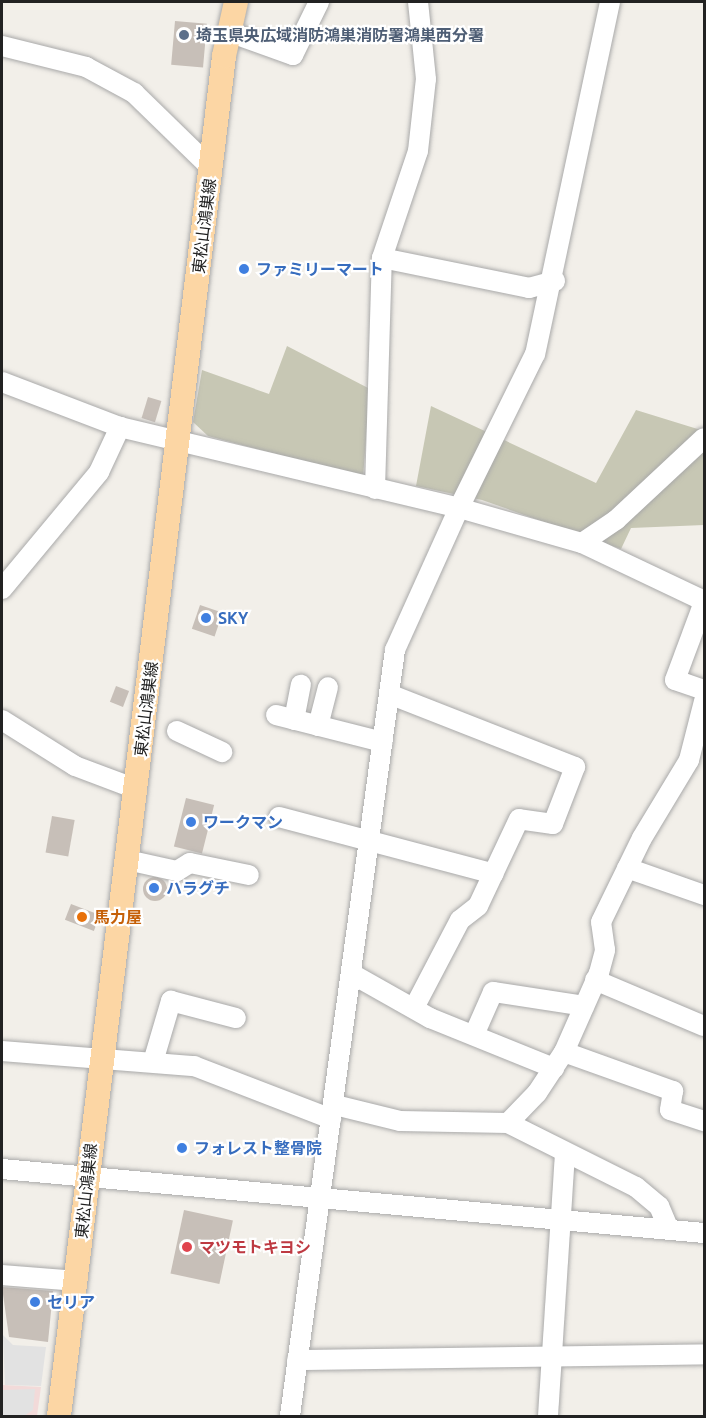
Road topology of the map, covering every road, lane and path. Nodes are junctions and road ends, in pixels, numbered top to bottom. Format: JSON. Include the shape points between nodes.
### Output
{"nodes":[{"id":1,"x":236,"y":2,"type":"edge"},
{"id":2,"x":319,"y":2,"type":"edge"},
{"id":3,"x":418,"y":2,"type":"edge"},
{"id":4,"x":610,"y":2,"type":"edge"},
{"id":5,"x":229,"y":32,"type":"junction"},
{"id":6,"x":2,"y":46,"type":"edge"},
{"id":7,"x":211,"y":168,"type":"junction"},
{"id":8,"x":382,"y":258,"type":"junction"},
{"id":9,"x":555,"y":281,"type":"junction"},
{"id":10,"x":2,"y":382,"type":"edge"},
{"id":11,"x":120,"y":427,"type":"junction"},
{"id":12,"x":705,"y":438,"type":"edge"},
{"id":13,"x":179,"y":442,"type":"junction"},
{"id":14,"x":375,"y":489,"type":"junction"},
{"id":15,"x":459,"y":508,"type":"junction"},
{"id":16,"x":582,"y":543,"type":"junction"},
{"id":17,"x":2,"y":586,"type":"edge"},
{"id":18,"x":705,"y":602,"type":"edge"},
{"id":19,"x":301,"y":685,"type":"dead end"},
{"id":20,"x":328,"y":687,"type":"dead end"},
{"id":21,"x":705,"y":690,"type":"edge"},
{"id":22,"x":389,"y":694,"type":"junction"},
{"id":23,"x":705,"y":701,"type":"edge"},
{"id":24,"x":2,"y":720,"type":"edge"},
{"id":25,"x":318,"y":726,"type":"junction"},
{"id":26,"x":177,"y":731,"type":"dead end"},
{"id":27,"x":383,"y":742,"type":"junction"},
{"id":28,"x":222,"y":752,"type":"dead end"},
{"id":29,"x":697,"y":762,"type":"edge"},
{"id":30,"x":136,"y":789,"type":"junction"},
{"id":31,"x":279,"y":817,"type":"dead end"},
{"id":32,"x":369,"y":842,"type":"junction"},
{"id":33,"x":127,"y":860,"type":"junction"},
{"id":34,"x":627,"y":868,"type":"junction"},
{"id":35,"x":494,"y":874,"type":"junction"},
{"id":36,"x":249,"y":875,"type":"dead end"},
{"id":37,"x":705,"y":895,"type":"edge"},
{"id":38,"x":352,"y":974,"type":"junction"},
{"id":39,"x":596,"y":980,"type":"junction"},
{"id":40,"x":415,"y":1006,"type":"junction"},
{"id":41,"x":584,"y":1006,"type":"junction"},
{"id":42,"x":236,"y":1018,"type":"dead end"},
{"id":43,"x":705,"y":1026,"type":"edge"},
{"id":44,"x":474,"y":1035,"type":"junction"},
{"id":45,"x":2,"y":1051,"type":"edge"},
{"id":46,"x":101,"y":1059,"type":"junction"},
{"id":47,"x":559,"y":1060,"type":"junction"},
{"id":48,"x":153,"y":1062,"type":"junction"},
{"id":49,"x":333,"y":1112,"type":"junction"},
{"id":50,"x":705,"y":1121,"type":"edge"},
{"id":51,"x":508,"y":1123,"type":"junction"},
{"id":52,"x":565,"y":1154,"type":"junction"},
{"id":53,"x":2,"y":1169,"type":"edge"},
{"id":54,"x":88,"y":1174,"type":"junction"},
{"id":55,"x":321,"y":1195,"type":"junction"},
{"id":56,"x":560,"y":1219,"type":"junction"},
{"id":57,"x":669,"y":1230,"type":"junction"},
{"id":58,"x":705,"y":1233,"type":"edge"},
{"id":59,"x":2,"y":1275,"type":"edge"},
{"id":60,"x":77,"y":1281,"type":"junction"},
{"id":61,"x":705,"y":1354,"type":"edge"},
{"id":62,"x":554,"y":1357,"type":"junction"},
{"id":63,"x":297,"y":1360,"type":"junction"},
{"id":64,"x":55,"y":1412,"type":"edge"},
{"id":65,"x":291,"y":1416,"type":"edge"},
{"id":66,"x":548,"y":1416,"type":"edge"}],
"edges":[{"from":1,"to":5,"type":"main road","name":"東松山鴻巣線"},
{"from":2,"to":5,"type":"street","via":[[293,56]]},
{"from":3,"to":8,"type":"street","via":[[426,79],[418,151]]},
{"from":4,"to":9,"type":"street"},
{"from":5,"to":7,"type":"main road","name":"東松山鴻巣線"},
{"from":6,"to":7,"type":"street","via":[[86,67],[134,93]]},
{"from":7,"to":13,"type":"main road","name":"東松山鴻巣線"},
{"from":8,"to":9,"type":"street","via":[[529,288]]},
{"from":8,"to":14,"type":"street"},
{"from":9,"to":15,"type":"street","via":[[536,354]]},
{"from":10,"to":11,"type":"street"},
{"from":11,"to":13,"type":"street"},
{"from":11,"to":17,"type":"street","via":[[99,472]]},
{"from":12,"to":16,"type":"street","via":[[616,520]]},
{"from":13,"to":14,"type":"street"},
{"from":13,"to":30,"type":"main road","name":"東松山鴻巣線"},
{"from":14,"to":15,"type":"street"},
{"from":15,"to":16,"type":"street"},
{"from":15,"to":22,"type":"street","via":[[395,650]]},
{"from":16,"to":18,"type":"street"},
{"from":18,"to":21,"type":"street","via":[[675,680]]},
{"from":19,"to":25,"type":"street","via":[[285,717]]},
{"from":20,"to":25,"type":"street"},
{"from":22,"to":27,"type":"street"},
{"from":22,"to":35,"type":"street","via":[[574,766],[553,824],[519,819]]},
{"from":23,"to":29,"type":"street"},
{"from":24,"to":30,"type":"street","via":[[75,765]]},
{"from":25,"to":27,"type":"street"},
{"from":26,"to":28,"type":"street"},
{"from":27,"to":32,"type":"street"},
{"from":29,"to":34,"type":"street"},
{"from":30,"to":33,"type":"main road","name":"東松山鴻巣線"},
{"from":31,"to":32,"type":"street"},
{"from":32,"to":35,"type":"street"},
{"from":32,"to":38,"type":"street"},
{"from":33,"to":36,"type":"street","via":[[177,871],[190,863]]},
{"from":33,"to":46,"type":"main road","name":"東松山鴻巣線"},
{"from":34,"to":37,"type":"street"},
{"from":34,"to":39,"type":"street","via":[[602,922],[605,950]]},
{"from":35,"to":40,"type":"street","via":[[478,906],[460,920]]},
{"from":38,"to":40,"type":"street"},
{"from":38,"to":49,"type":"street"},
{"from":39,"to":41,"type":"street"},
{"from":39,"to":43,"type":"street"},
{"from":40,"to":44,"type":"street"},
{"from":41,"to":44,"type":"street","via":[[493,992]]},
{"from":41,"to":47,"type":"street"},
{"from":42,"to":48,"type":"street","via":[[171,1001]]},
{"from":44,"to":47,"type":"street"},
{"from":45,"to":46,"type":"street"},
{"from":46,"to":48,"type":"street"},
{"from":46,"to":54,"type":"main road","name":"東松山鴻巣線"},
{"from":47,"to":50,"type":"street","via":[[672,1091],[670,1110]]},
{"from":47,"to":51,"type":"street"},
{"from":48,"to":49,"type":"street","via":[[194,1066]]},
{"from":49,"to":51,"type":"street","via":[[400,1121]]},
{"from":49,"to":55,"type":"street"},
{"from":51,"to":52,"type":"street"},
{"from":52,"to":56,"type":"street"},
{"from":52,"to":57,"type":"street","via":[[636,1187],[659,1206]]},
{"from":53,"to":54,"type":"street"},
{"from":54,"to":55,"type":"street"},
{"from":54,"to":60,"type":"main road","name":"東松山鴻巣線"},
{"from":55,"to":56,"type":"street"},
{"from":55,"to":63,"type":"street"},
{"from":56,"to":57,"type":"street"},
{"from":56,"to":62,"type":"street"},
{"from":57,"to":58,"type":"street"},
{"from":59,"to":60,"type":"street"},
{"from":60,"to":64,"type":"main road","name":"東松山鴻巣線"},
{"from":61,"to":62,"type":"street"},
{"from":62,"to":63,"type":"street"},
{"from":62,"to":66,"type":"street"},
{"from":63,"to":65,"type":"street"}]}
